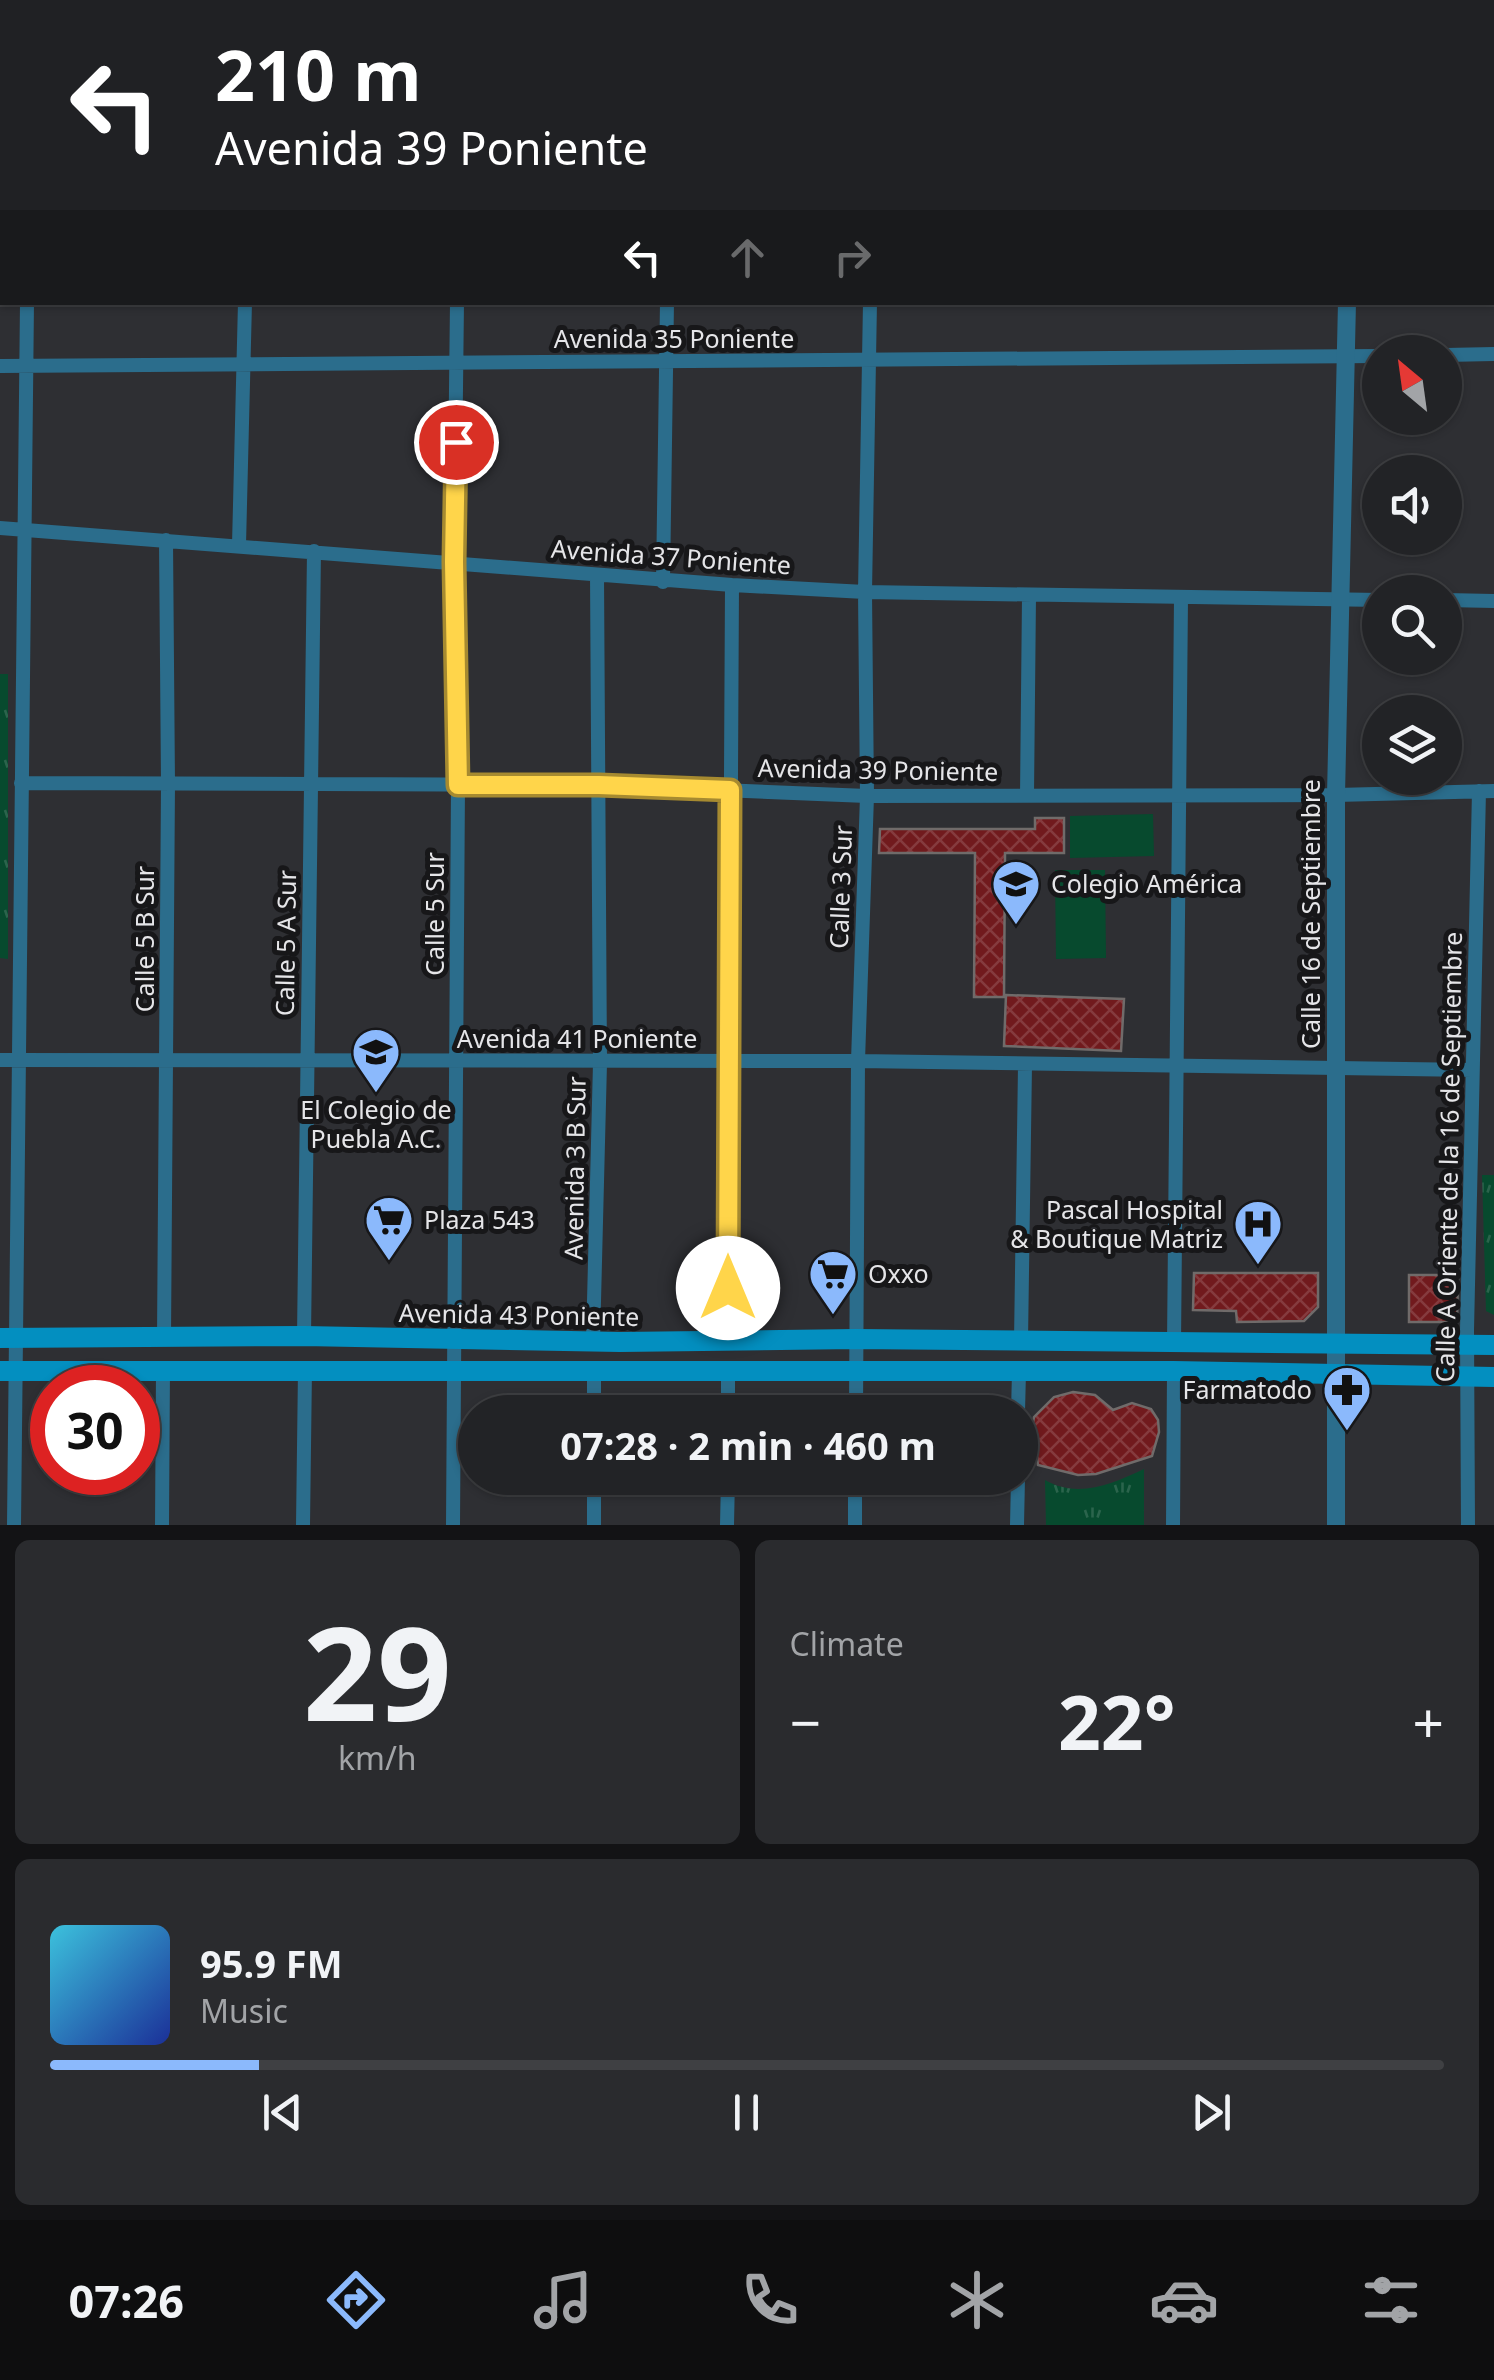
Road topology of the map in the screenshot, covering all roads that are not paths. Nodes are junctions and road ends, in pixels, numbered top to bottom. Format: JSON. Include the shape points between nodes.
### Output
{"nodes":[{"id":1,"x":26,"y":305,"type":"edge"},
{"id":2,"x":246,"y":305,"type":"edge"},
{"id":3,"x":458,"y":305,"type":"edge"},
{"id":4,"x":667,"y":305,"type":"edge"},
{"id":5,"x":870,"y":305,"type":"edge"},
{"id":6,"x":1347,"y":305,"type":"edge"},
{"id":7,"x":1494,"y":354,"type":"edge"},
{"id":8,"x":1462,"y":355,"type":"edge"},
{"id":9,"x":1347,"y":357,"type":"junction"},
{"id":10,"x":1362,"y":357,"type":"edge"},
{"id":11,"x":869,"y":360,"type":"junction"},
{"id":12,"x":458,"y":362,"type":"junction"},
{"id":13,"x":666,"y":362,"type":"junction"},
{"id":14,"x":244,"y":364,"type":"junction"},
{"id":15,"x":0,"y":366,"type":"edge"},
{"id":16,"x":26,"y":366,"type":"junction"},
{"id":17,"x":0,"y":528,"type":"edge"},
{"id":18,"x":24,"y":530,"type":"junction"},
{"id":19,"x":166,"y":540,"type":"junction"},
{"id":20,"x":239,"y":545,"type":"junction"},
{"id":21,"x":314,"y":551,"type":"junction"},
{"id":22,"x":454,"y":562,"type":"junction"},
{"id":23,"x":597,"y":575,"type":"junction"},
{"id":24,"x":663,"y":582,"type":"junction"},
{"id":25,"x":732,"y":586,"type":"junction"},
{"id":26,"x":865,"y":592,"type":"junction"},
{"id":27,"x":1029,"y":596,"type":"junction"},
{"id":28,"x":1180,"y":598,"type":"junction"},
{"id":29,"x":1340,"y":600,"type":"junction"},
{"id":30,"x":1362,"y":600,"type":"edge"},
{"id":31,"x":1462,"y":600,"type":"edge"},
{"id":32,"x":1494,"y":601,"type":"edge"},
{"id":33,"x":20,"y":784,"type":"junction"},
{"id":34,"x":168,"y":784,"type":"junction"},
{"id":35,"x":458,"y":785,"type":"junction"},
{"id":36,"x":599,"y":785,"type":"junction"},
{"id":37,"x":311,"y":786,"type":"junction"},
{"id":38,"x":730,"y":790,"type":"junction"},
{"id":39,"x":1487,"y":791,"type":"edge"},
{"id":40,"x":1027,"y":794,"type":"junction"},
{"id":41,"x":1178,"y":795,"type":"junction"},
{"id":42,"x":1336,"y":795,"type":"junction"},
{"id":43,"x":867,"y":796,"type":"junction"},
{"id":44,"x":0,"y":1060,"type":"edge"},
{"id":45,"x":17,"y":1060,"type":"junction"},
{"id":46,"x":307,"y":1061,"type":"junction"},
{"id":47,"x":858,"y":1061,"type":"junction"},
{"id":48,"x":168,"y":1062,"type":"junction"},
{"id":49,"x":456,"y":1062,"type":"junction"},
{"id":50,"x":600,"y":1062,"type":"junction"},
{"id":51,"x":729,"y":1062,"type":"junction"},
{"id":52,"x":1025,"y":1064,"type":"junction"},
{"id":53,"x":1177,"y":1066,"type":"junction"},
{"id":54,"x":1335,"y":1066,"type":"junction"},
{"id":55,"x":1472,"y":1070,"type":"junction"},
{"id":56,"x":304,"y":1336,"type":"junction"},
{"id":57,"x":8,"y":1338,"type":"edge"},
{"id":58,"x":164,"y":1338,"type":"junction"},
{"id":59,"x":455,"y":1340,"type":"junction"},
{"id":60,"x":855,"y":1340,"type":"junction"},
{"id":61,"x":593,"y":1342,"type":"junction"},
{"id":62,"x":728,"y":1342,"type":"junction"},
{"id":63,"x":1021,"y":1342,"type":"junction"},
{"id":64,"x":1174,"y":1344,"type":"junction"},
{"id":65,"x":1338,"y":1344,"type":"junction"},
{"id":66,"x":1467,"y":1345,"type":"junction"},
{"id":67,"x":1494,"y":1345,"type":"edge"},
{"id":68,"x":164,"y":1370,"type":"junction"},
{"id":69,"x":305,"y":1370,"type":"junction"},
{"id":70,"x":454,"y":1370,"type":"junction"},
{"id":71,"x":594,"y":1370,"type":"junction"},
{"id":72,"x":8,"y":1371,"type":"edge"},
{"id":73,"x":728,"y":1371,"type":"junction"},
{"id":74,"x":1174,"y":1371,"type":"junction"},
{"id":75,"x":856,"y":1372,"type":"junction"},
{"id":76,"x":1019,"y":1372,"type":"junction"},
{"id":77,"x":1338,"y":1374,"type":"junction"},
{"id":78,"x":1494,"y":1376,"type":"edge"},
{"id":79,"x":1467,"y":1377,"type":"junction"},
{"id":80,"x":594,"y":1395,"type":"edge"},
{"id":81,"x":728,"y":1395,"type":"edge"},
{"id":82,"x":856,"y":1395,"type":"edge"},
{"id":83,"x":1018,"y":1395,"type":"edge"},
{"id":84,"x":594,"y":1495,"type":"edge"},
{"id":85,"x":728,"y":1495,"type":"edge"},
{"id":86,"x":855,"y":1495,"type":"edge"},
{"id":87,"x":1018,"y":1495,"type":"edge"},
{"id":88,"x":14,"y":1525,"type":"edge"},
{"id":89,"x":162,"y":1525,"type":"edge"},
{"id":90,"x":303,"y":1525,"type":"edge"},
{"id":91,"x":453,"y":1525,"type":"edge"},
{"id":92,"x":594,"y":1525,"type":"edge"},
{"id":93,"x":728,"y":1525,"type":"edge"},
{"id":94,"x":855,"y":1525,"type":"edge"},
{"id":95,"x":1017,"y":1525,"type":"edge"},
{"id":96,"x":1173,"y":1525,"type":"edge"},
{"id":97,"x":1336,"y":1525,"type":"edge"},
{"id":98,"x":1468,"y":1525,"type":"edge"}],
"edges":[{"from":1,"to":16,"type":"street"},
{"from":2,"to":14,"type":"street"},
{"from":3,"to":12,"type":"street","name":"Calle 5 Sur"},
{"from":4,"to":13,"type":"street"},
{"from":5,"to":11,"type":"street","name":"Calle 3 Sur"},
{"from":6,"to":9,"type":"street","name":"Calle 16 de Septiembre"},
{"from":7,"to":8,"type":"street"},
{"from":9,"to":10,"type":"street","name":"Avenida 35 Poniente"},
{"from":9,"to":11,"type":"street","name":"Avenida 35 Poniente"},
{"from":9,"to":29,"type":"street","name":"Calle 16 de Septiembre"},
{"from":11,"to":13,"type":"street","name":"Avenida 35 Poniente"},
{"from":11,"to":26,"type":"street","name":"Calle 3 Sur"},
{"from":12,"to":13,"type":"street","name":"Avenida 35 Poniente"},
{"from":12,"to":14,"type":"street","name":"Avenida 35 Poniente"},
{"from":12,"to":22,"type":"street","name":"Calle 5 Sur"},
{"from":13,"to":24,"type":"street"},
{"from":14,"to":16,"type":"street","name":"Avenida 35 Poniente"},
{"from":14,"to":20,"type":"street"},
{"from":15,"to":16,"type":"street","name":"Avenida 35 Poniente"},
{"from":16,"to":18,"type":"street"},
{"from":17,"to":18,"type":"street","name":"Avenida 37 Poniente"},
{"from":18,"to":19,"type":"street","name":"Avenida 37 Poniente"},
{"from":18,"to":33,"type":"street"},
{"from":19,"to":20,"type":"street","name":"Avenida 37 Poniente"},
{"from":19,"to":34,"type":"street","name":"Calle 5 B Sur"},
{"from":20,"to":21,"type":"street","name":"Avenida 37 Poniente"},
{"from":21,"to":22,"type":"street","name":"Avenida 37 Poniente"},
{"from":21,"to":37,"type":"street","name":"Calle 5 A Sur"},
{"from":22,"to":23,"type":"street","name":"Avenida 37 Poniente"},
{"from":22,"to":35,"type":"street","name":"Calle 5 Sur"},
{"from":23,"to":24,"type":"street","name":"Avenida 37 Poniente"},
{"from":23,"to":36,"type":"street","name":"Avenida 3 B Sur"},
{"from":24,"to":25,"type":"street","name":"Avenida 37 Poniente"},
{"from":25,"to":26,"type":"street","name":"Avenida 37 Poniente"},
{"from":25,"to":38,"type":"street"},
{"from":26,"to":27,"type":"street","name":"Avenida 37 Poniente"},
{"from":26,"to":43,"type":"street","name":"Calle 3 Sur"},
{"from":27,"to":28,"type":"street","name":"Avenida 37 Poniente"},
{"from":27,"to":40,"type":"street"},
{"from":28,"to":29,"type":"street","name":"Avenida 37 Poniente"},
{"from":28,"to":41,"type":"street"},
{"from":29,"to":30,"type":"street","name":"Avenida 37 Poniente"},
{"from":29,"to":42,"type":"street","name":"Calle 16 de Septiembre"},
{"from":31,"to":32,"type":"street"},
{"from":33,"to":34,"type":"street","name":"Avenida 39 Poniente"},
{"from":33,"to":45,"type":"street"},
{"from":34,"to":37,"type":"street","name":"Avenida 39 Poniente"},
{"from":34,"to":48,"type":"street","name":"Calle 5 B Sur"},
{"from":35,"to":36,"type":"street","name":"Avenida 39 Poniente"},
{"from":35,"to":37,"type":"street","name":"Avenida 39 Poniente"},
{"from":35,"to":49,"type":"street","name":"Calle 5 Sur"},
{"from":36,"to":38,"type":"street","name":"Avenida 39 Poniente"},
{"from":36,"to":50,"type":"street","name":"Avenida 3 B Sur"},
{"from":37,"to":46,"type":"street","name":"Calle 5 A Sur"},
{"from":38,"to":43,"type":"street","name":"Avenida 39 Poniente"},
{"from":38,"to":51,"type":"street"},
{"from":39,"to":42,"type":"street","name":"Avenida 39 Poniente"},
{"from":39,"to":55,"type":"street","name":"Calle A Oriente de la 16 de Septiembre"},
{"from":40,"to":41,"type":"street","name":"Avenida 39 Poniente"},
{"from":40,"to":43,"type":"street","name":"Avenida 39 Poniente"},
{"from":41,"to":42,"type":"street","name":"Avenida 39 Poniente"},
{"from":41,"to":53,"type":"street"},
{"from":42,"to":54,"type":"street","name":"Calle 16 de Septiembre"},
{"from":43,"to":47,"type":"street","name":"Calle 3 Sur"},
{"from":44,"to":45,"type":"street","name":"Avenida 41 Poniente"},
{"from":45,"to":48,"type":"street","name":"Avenida 41 Poniente"},
{"from":45,"to":57,"type":"street"},
{"from":46,"to":48,"type":"street","name":"Avenida 41 Poniente"},
{"from":46,"to":49,"type":"street","name":"Avenida 41 Poniente"},
{"from":46,"to":56,"type":"street","name":"Calle 5 A Sur"},
{"from":47,"to":51,"type":"street","name":"Avenida 41 Poniente"},
{"from":47,"to":52,"type":"street","name":"Avenida 41 Poniente"},
{"from":47,"to":60,"type":"street","name":"Calle 3 Sur"},
{"from":48,"to":58,"type":"street","name":"Calle 5 B Sur"},
{"from":49,"to":50,"type":"street","name":"Avenida 41 Poniente"},
{"from":49,"to":59,"type":"street","name":"Calle 5 Sur"},
{"from":50,"to":51,"type":"street","name":"Avenida 41 Poniente"},
{"from":50,"to":61,"type":"street","name":"Avenida 3 B Sur"},
{"from":51,"to":62,"type":"street"},
{"from":52,"to":53,"type":"street","name":"Avenida 41 Poniente"},
{"from":52,"to":63,"type":"street"},
{"from":53,"to":54,"type":"street","name":"Avenida 41 Poniente"},
{"from":53,"to":64,"type":"street"},
{"from":54,"to":55,"type":"street","name":"Avenida 41 Poniente"},
{"from":54,"to":65,"type":"street","name":"Calle 16 de Septiembre"},
{"from":55,"to":66,"type":"street","name":"Calle A Oriente de la 16 de Septiembre"},
{"from":56,"to":58,"type":"main road","name":"Avenida 43 Poniente"},
{"from":56,"to":59,"type":"main road","name":"Avenida 43 Poniente"},
{"from":57,"to":58,"type":"main road","name":"Avenida 43 Poniente"},
{"from":57,"to":72,"type":"street"},
{"from":59,"to":61,"type":"main road","name":"Avenida 43 Poniente"},
{"from":59,"to":70,"type":"street","name":"Calle 5 Sur"},
{"from":60,"to":62,"type":"main road","name":"Avenida 43 Poniente"},
{"from":60,"to":63,"type":"main road","name":"Avenida 43 Poniente"},
{"from":60,"to":75,"type":"street","name":"Calle 3 Sur"},
{"from":61,"to":62,"type":"main road","name":"Avenida 43 Poniente"},
{"from":63,"to":64,"type":"main road","name":"Avenida 43 Poniente"},
{"from":64,"to":65,"type":"main road","name":"Avenida 43 Poniente"},
{"from":65,"to":66,"type":"main road","name":"Avenida 43 Poniente"},
{"from":65,"to":77,"type":"street","name":"Calle 16 de Septiembre"},
{"from":66,"to":67,"type":"main road","name":"Avenida 43 Poniente"},
{"from":66,"to":79,"type":"street","name":"Calle A Oriente de la 16 de Septiembre"},
{"from":68,"to":69,"type":"main road"},
{"from":68,"to":72,"type":"main road"},
{"from":68,"to":89,"type":"street"},
{"from":69,"to":70,"type":"main road"},
{"from":69,"to":90,"type":"street"},
{"from":70,"to":71,"type":"main road"},
{"from":70,"to":91,"type":"street","name":"Calle 5 Sur"},
{"from":71,"to":73,"type":"main road"},
{"from":71,"to":80,"type":"street"},
{"from":72,"to":88,"type":"street"},
{"from":73,"to":75,"type":"main road"},
{"from":73,"to":81,"type":"street"},
{"from":74,"to":76,"type":"main road"},
{"from":74,"to":77,"type":"main road"},
{"from":74,"to":96,"type":"street"},
{"from":75,"to":76,"type":"main road"},
{"from":75,"to":82,"type":"street","name":"Calle 3 Sur"},
{"from":76,"to":83,"type":"street"},
{"from":77,"to":79,"type":"main road"},
{"from":77,"to":97,"type":"street","name":"Calle 16 de Septiembre"},
{"from":78,"to":79,"type":"main road"},
{"from":79,"to":98,"type":"street","name":"Calle A Oriente de la 16 de Septiembre"},
{"from":84,"to":92,"type":"street"},
{"from":85,"to":93,"type":"street"},
{"from":86,"to":94,"type":"street"},
{"from":87,"to":95,"type":"street"}]}
